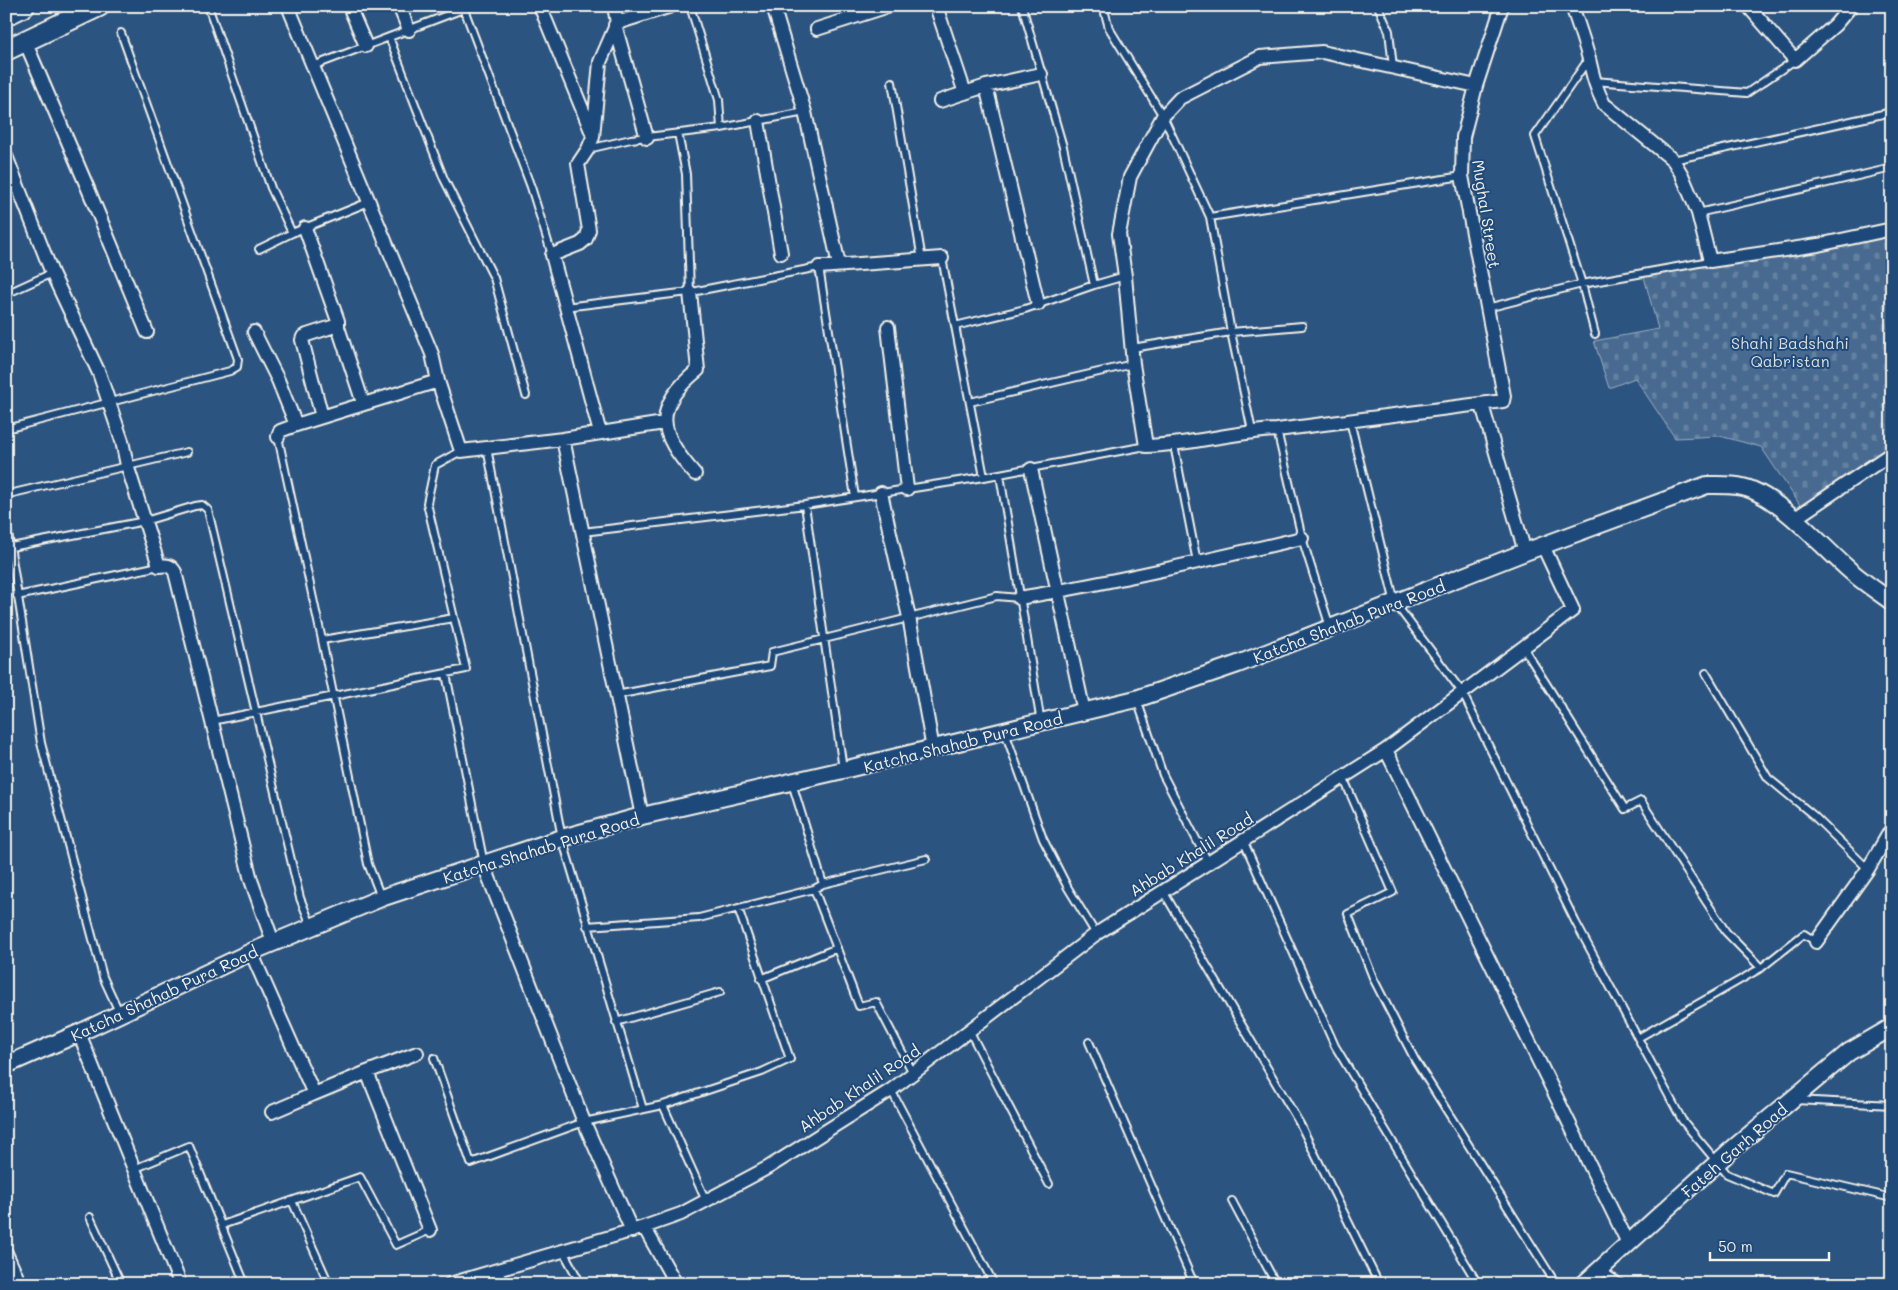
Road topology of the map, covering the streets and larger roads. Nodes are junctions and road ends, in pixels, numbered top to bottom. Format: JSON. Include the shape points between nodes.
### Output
{"nodes":[{"id":1,"x":24,"y":6,"type":"edge"},
{"id":2,"x":99,"y":6,"type":"edge"},
{"id":3,"x":288,"y":6,"type":"edge"},
{"id":4,"x":349,"y":6,"type":"edge"},
{"id":5,"x":399,"y":6,"type":"edge"},
{"id":6,"x":540,"y":6,"type":"edge"},
{"id":7,"x":614,"y":6,"type":"edge"},
{"id":8,"x":671,"y":6,"type":"edge"},
{"id":9,"x":772,"y":6,"type":"edge"},
{"id":10,"x":936,"y":6,"type":"edge"},
{"id":11,"x":1502,"y":6,"type":"edge"},
{"id":12,"x":1572,"y":6,"type":"edge"},
{"id":13,"x":1748,"y":6,"type":"edge"},
{"id":14,"x":1851,"y":6,"type":"edge"},
{"id":15,"x":881,"y":8,"type":"edge"},
{"id":16,"x":6,"y":14,"type":"edge"},
{"id":17,"x":616,"y":24,"type":"junction"},
{"id":18,"x":817,"y":28,"type":"dead end"},
{"id":19,"x":408,"y":30,"type":"road end"},
{"id":20,"x":25,"y":41,"type":"junction"},
{"id":21,"x":366,"y":46,"type":"road end"},
{"id":22,"x":6,"y":50,"type":"edge"},
{"id":23,"x":1041,"y":74,"type":"road end"},
{"id":24,"x":986,"y":86,"type":"junction"},
{"id":25,"x":1476,"y":86,"type":"junction"},
{"id":26,"x":965,"y":93,"type":"junction"},
{"id":27,"x":940,"y":101,"type":"dead end"},
{"id":28,"x":758,"y":121,"type":"road end"},
{"id":29,"x":647,"y":138,"type":"road end"},
{"id":30,"x":591,"y":143,"type":"junction"},
{"id":31,"x":6,"y":156,"type":"edge"},
{"id":32,"x":11,"y":180,"type":"edge"},
{"id":33,"x":305,"y":228,"type":"road end"},
{"id":34,"x":1892,"y":229,"type":"edge"},
{"id":35,"x":781,"y":253,"type":"dead end"},
{"id":36,"x":942,"y":258,"type":"road end"},
{"id":37,"x":839,"y":265,"type":"junction"},
{"id":38,"x":819,"y":267,"type":"road end"},
{"id":39,"x":690,"y":292,"type":"road end"},
{"id":40,"x":1038,"y":304,"type":"road end"},
{"id":41,"x":338,"y":325,"type":"junction"},
{"id":42,"x":888,"y":328,"type":"dead end"},
{"id":43,"x":147,"y":332,"type":"dead end"},
{"id":44,"x":254,"y":332,"type":"dead end"},
{"id":45,"x":438,"y":381,"type":"junction"},
{"id":46,"x":363,"y":403,"type":"junction"},
{"id":47,"x":1482,"y":405,"type":"junction"},
{"id":48,"x":322,"y":417,"type":"junction"},
{"id":49,"x":664,"y":423,"type":"junction"},
{"id":50,"x":296,"y":425,"type":"junction"},
{"id":51,"x":600,"y":433,"type":"junction"},
{"id":52,"x":278,"y":437,"type":"road end"},
{"id":53,"x":563,"y":439,"type":"junction"},
{"id":54,"x":1892,"y":453,"type":"edge"},
{"id":55,"x":1031,"y":469,"type":"road end"},
{"id":56,"x":695,"y":474,"type":"dead end"},
{"id":57,"x":907,"y":489,"type":"road end"},
{"id":58,"x":881,"y":493,"type":"road end"},
{"id":59,"x":1794,"y":519,"type":"junction"},
{"id":60,"x":1302,"y":538,"type":"road end"},
{"id":61,"x":1543,"y":546,"type":"junction"},
{"id":62,"x":1525,"y":552,"type":"junction"},
{"id":63,"x":1058,"y":592,"type":"junction"},
{"id":64,"x":1019,"y":598,"type":"road end"},
{"id":65,"x":1892,"y":602,"type":"edge"},
{"id":66,"x":1084,"y":712,"type":"junction"},
{"id":67,"x":933,"y":749,"type":"junction"},
{"id":68,"x":1386,"y":750,"type":"junction"},
{"id":69,"x":642,"y":816,"type":"junction"},
{"id":70,"x":1892,"y":828,"type":"edge"},
{"id":71,"x":484,"y":865,"type":"junction"},
{"id":72,"x":273,"y":942,"type":"junction"},
{"id":73,"x":1816,"y":942,"type":"road end"},
{"id":74,"x":251,"y":952,"type":"junction"},
{"id":75,"x":1892,"y":1027,"type":"edge"},
{"id":76,"x":80,"y":1033,"type":"junction"},
{"id":77,"x":417,"y":1053,"type":"dead end"},
{"id":78,"x":6,"y":1065,"type":"edge"},
{"id":79,"x":367,"y":1072,"type":"junction"},
{"id":80,"x":314,"y":1094,"type":"junction"},
{"id":81,"x":272,"y":1112,"type":"dead end"},
{"id":82,"x":638,"y":1229,"type":"junction"},
{"id":83,"x":430,"y":1230,"type":"road end"},
{"id":84,"x":1628,"y":1243,"type":"junction"},
{"id":85,"x":6,"y":1253,"type":"edge"},
{"id":86,"x":179,"y":1281,"type":"edge"},
{"id":87,"x":20,"y":1284,"type":"edge"},
{"id":88,"x":450,"y":1284,"type":"edge"},
{"id":89,"x":676,"y":1284,"type":"edge"},
{"id":90,"x":1584,"y":1284,"type":"edge"}],
"edges":[{"from":1,"to":16,"type":"main road"},
{"from":2,"to":20,"type":"main road"},
{"from":3,"to":45,"type":"street","via":[[432,354]]},
{"from":4,"to":21,"type":"street"},
{"from":5,"to":19,"type":"street"},
{"from":6,"to":30,"type":"street"},
{"from":7,"to":17,"type":"street"},
{"from":8,"to":17,"type":"street"},
{"from":9,"to":37,"type":"street","via":[[805,112]]},
{"from":10,"to":26,"type":"street"},
{"from":11,"to":25,"type":"street","name":"Mughal Street"},
{"from":12,"to":34,"type":"street","via":[[1593,81],[1604,104],[1673,160],[1698,213],[1710,261],[1818,245]]},
{"from":13,"to":14,"type":"street","via":[[1795,60],[1835,25]]},
{"from":15,"to":18,"type":"street"},
{"from":17,"to":29,"type":"street"},
{"from":17,"to":30,"type":"street","via":[[600,62]]},
{"from":20,"to":22,"type":"main road"},
{"from":20,"to":43,"type":"street"},
{"from":23,"to":24,"type":"street"},
{"from":24,"to":26,"type":"street"},
{"from":24,"to":40,"type":"street"},
{"from":25,"to":47,"type":"street","name":"Mughal Street","via":[[1462,137],[1462,176],[1504,396],[1503,401]]},
{"from":25,"to":47,"type":"street","via":[[1322,52],[1260,57],[1180,98],[1163,116],[1130,177],[1119,234],[1146,446]]},
{"from":26,"to":27,"type":"street"},
{"from":28,"to":35,"type":"street"},
{"from":30,"to":51,"type":"street","via":[[578,164],[589,230],[586,239],[552,255]]},
{"from":31,"to":32,"type":"street"},
{"from":32,"to":72,"type":"street","via":[[99,373],[160,566],[168,565],[175,572],[251,880]]},
{"from":33,"to":41,"type":"street"},
{"from":36,"to":37,"type":"street"},
{"from":37,"to":38,"type":"street"},
{"from":39,"to":49,"type":"street","via":[[698,370],[674,392]]},
{"from":41,"to":46,"type":"street"},
{"from":41,"to":48,"type":"street","via":[[306,334],[302,340]]},
{"from":42,"to":57,"type":"street"},
{"from":44,"to":50,"type":"street"},
{"from":45,"to":46,"type":"street"},
{"from":45,"to":53,"type":"street","via":[[461,451]]},
{"from":46,"to":48,"type":"street"},
{"from":47,"to":62,"type":"street"},
{"from":48,"to":50,"type":"street"},
{"from":49,"to":51,"type":"street"},
{"from":49,"to":56,"type":"street","via":[[680,457]]},
{"from":50,"to":52,"type":"street","via":[[280,431]]},
{"from":51,"to":53,"type":"street"},
{"from":53,"to":69,"type":"street"},
{"from":54,"to":59,"type":"street"},
{"from":55,"to":63,"type":"street"},
{"from":58,"to":67,"type":"street","via":[[909,618]]},
{"from":59,"to":61,"type":"street","name":"Katcha Shahab Pura Road","via":[[1752,490],[1707,485]]},
{"from":59,"to":65,"type":"street","name":"Katcha Shahab Pura Road","via":[[1848,569]]},
{"from":60,"to":63,"type":"street"},
{"from":61,"to":62,"type":"street","name":"Katcha Shahab Pura Road"},
{"from":61,"to":68,"type":"street","name":"Ahbab Khalil Road","via":[[1573,610]]},
{"from":62,"to":66,"type":"street","name":"Katcha Shahab Pura Road","via":[[1238,664],[1136,699]]},
{"from":63,"to":64,"type":"street"},
{"from":63,"to":66,"type":"street"},
{"from":66,"to":67,"type":"street","name":"Katcha Shahab Pura Road"},
{"from":67,"to":69,"type":"street","name":"Katcha Shahab Pura Road"},
{"from":68,"to":82,"type":"street","name":"Ahbab Khalil Road","via":[[1096,934],[891,1090],[769,1167],[681,1214]]},
{"from":68,"to":84,"type":"street"},
{"from":69,"to":71,"type":"street","name":"Katcha Shahab Pura Road","via":[[562,838]]},
{"from":70,"to":73,"type":"street","via":[[1868,869]]},
{"from":71,"to":72,"type":"street","name":"Katcha Shahab Pura Road","via":[[381,898]]},
{"from":71,"to":82,"type":"street","via":[[584,1122]]},
{"from":72,"to":74,"type":"street","name":"Katcha Shahab Pura Road"},
{"from":74,"to":76,"type":"street","name":"Katcha Shahab Pura Road"},
{"from":74,"to":80,"type":"street"},
{"from":75,"to":84,"type":"street","name":"Fateh Garh Road","via":[[1849,1052]]},
{"from":76,"to":78,"type":"street","name":"Katcha Shahab Pura Road"},
{"from":76,"to":86,"type":"street"},
{"from":77,"to":79,"type":"street"},
{"from":79,"to":80,"type":"street"},
{"from":79,"to":83,"type":"street"},
{"from":80,"to":81,"type":"street"},
{"from":82,"to":88,"type":"street","name":"Ahbab Khalil Road"},
{"from":82,"to":89,"type":"street"},
{"from":84,"to":90,"type":"street","name":"Fateh Garh Road"},
{"from":85,"to":87,"type":"street"}]}
